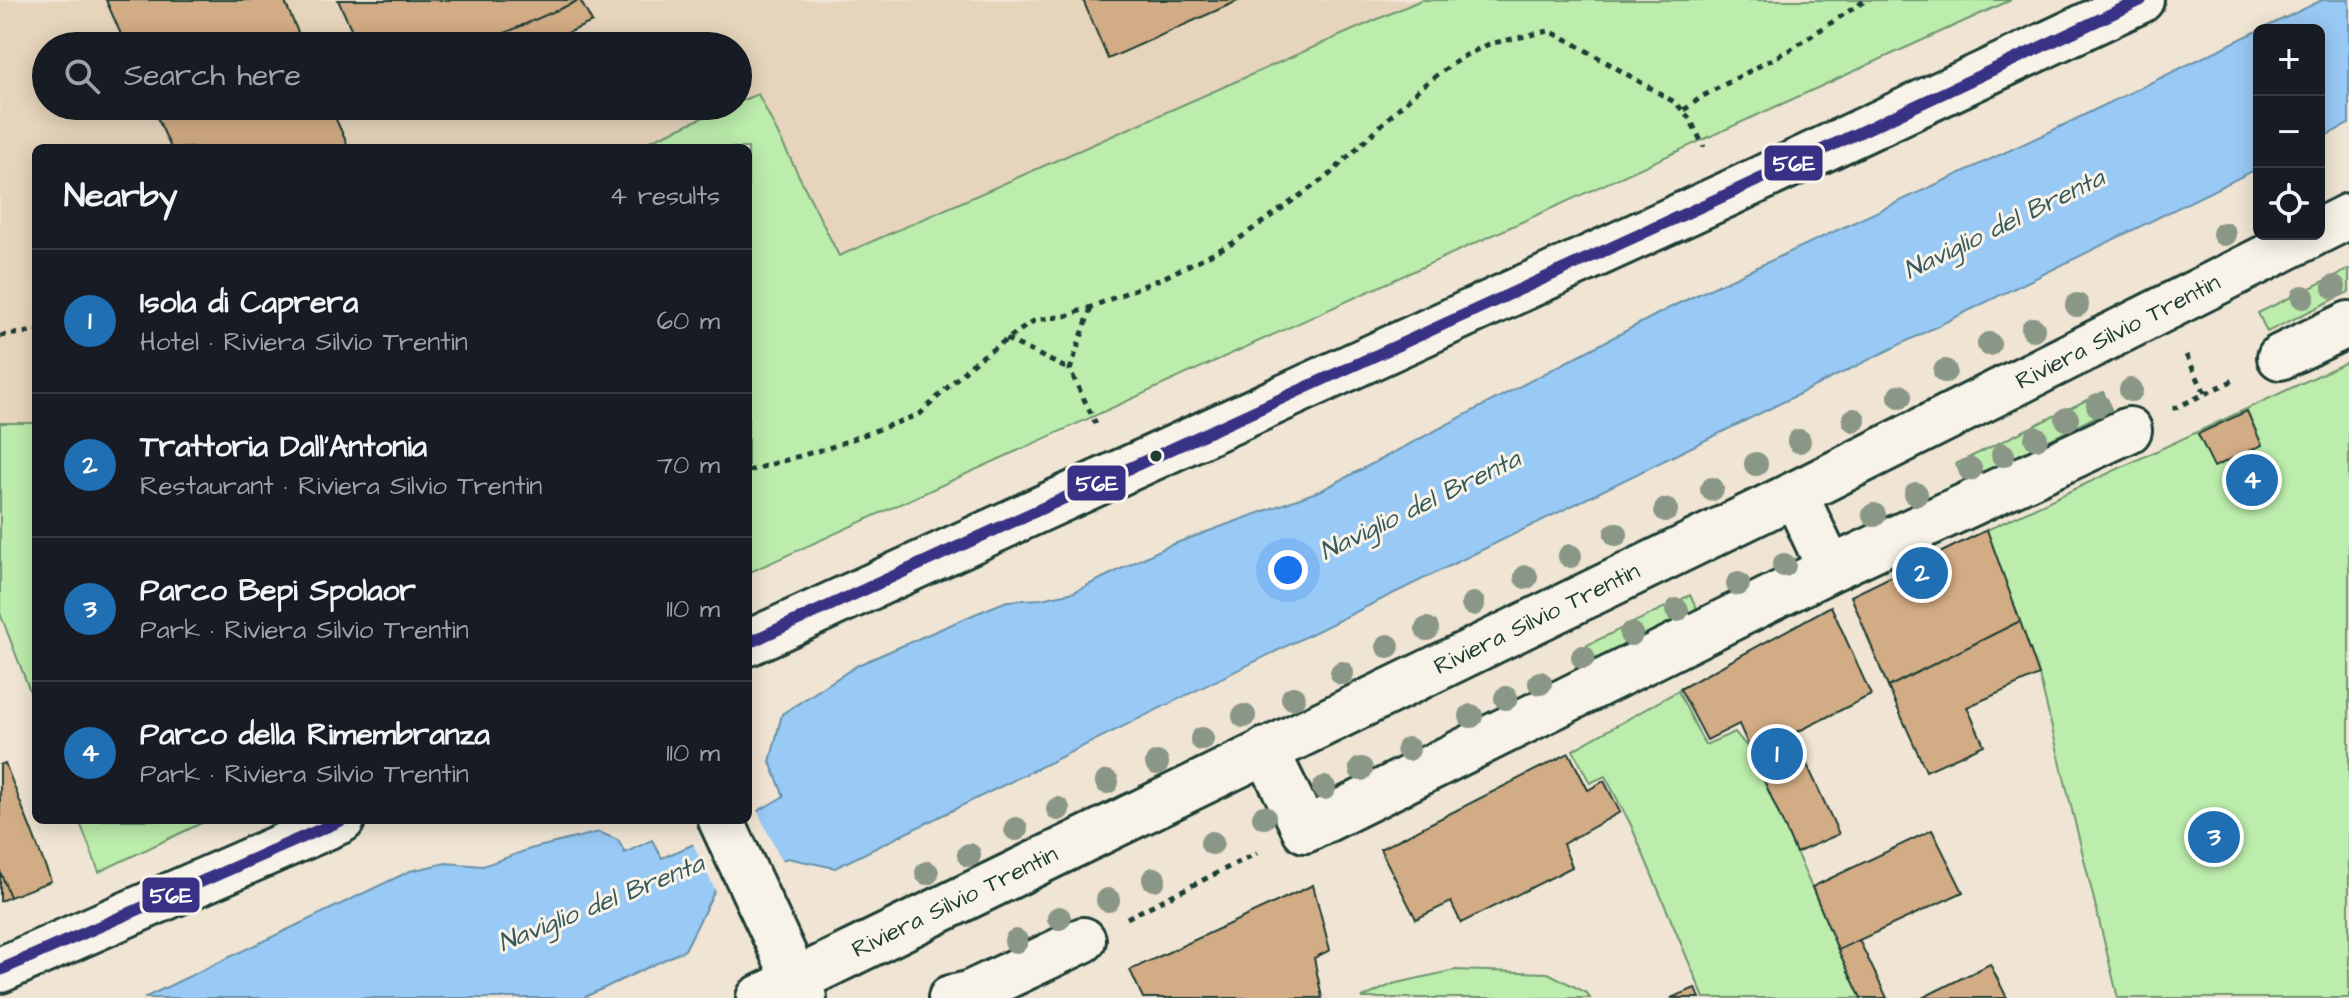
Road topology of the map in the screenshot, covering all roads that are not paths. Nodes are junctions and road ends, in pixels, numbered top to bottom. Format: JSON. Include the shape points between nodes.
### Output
{"nodes":[{"id":1,"x":2141,"y":0,"type":"edge"},
{"id":2,"x":2349,"y":216,"type":"edge"},
{"id":3,"x":2325,"y":228,"type":"edge"},
{"id":4,"x":2301,"y":240,"type":"edge"},
{"id":5,"x":2349,"y":324,"type":"edge"},
{"id":6,"x":2280,"y":357,"type":"road end"},
{"id":7,"x":2129,"y":430,"type":"road end"},
{"id":8,"x":1795,"y":494,"type":"junction"},
{"id":9,"x":1830,"y":569,"type":"junction"},
{"id":10,"x":752,"y":641,"type":"edge"},
{"id":11,"x":1266,"y":750,"type":"junction"},
{"id":12,"x":333,"y":824,"type":"edge"},
{"id":13,"x":723,"y":824,"type":"edge"},
{"id":14,"x":1083,"y":940,"type":"road end"},
{"id":15,"x":0,"y":970,"type":"edge"},
{"id":16,"x":786,"y":992,"type":"edge"},
{"id":17,"x":951,"y":998,"type":"edge"}],
"edges":[{"from":1,"to":10,"type":"street"},
{"from":2,"to":3,"type":"street"},
{"from":4,"to":8,"type":"street","name":"Riviera Silvio Trentin"},
{"from":5,"to":6,"type":"street"},
{"from":7,"to":9,"type":"street"},
{"from":8,"to":9,"type":"street"},
{"from":8,"to":11,"type":"street","name":"Riviera Silvio Trentin"},
{"from":9,"to":11,"type":"street","via":[[1305,830]]},
{"from":11,"to":16,"type":"street","name":"Riviera Silvio Trentin"},
{"from":12,"to":15,"type":"street"},
{"from":13,"to":16,"type":"street","via":[[750,882]]},
{"from":14,"to":17,"type":"street"}]}
